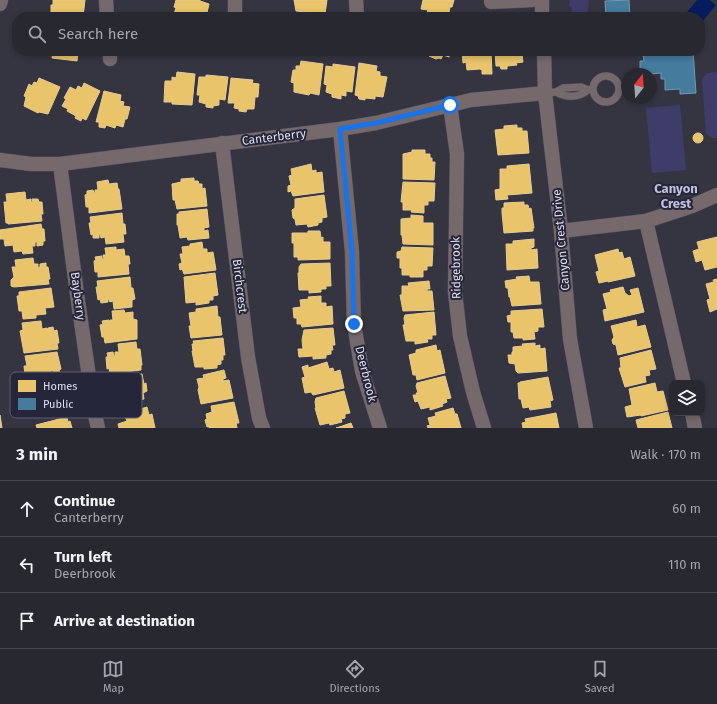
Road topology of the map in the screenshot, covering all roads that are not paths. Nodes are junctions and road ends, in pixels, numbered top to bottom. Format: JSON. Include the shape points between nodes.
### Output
{"nodes":[{"id":1,"x":1,"y":0,"type":"edge"},
{"id":2,"x":106,"y":0,"type":"edge"},
{"id":3,"x":235,"y":0,"type":"edge"},
{"id":4,"x":356,"y":0,"type":"edge"},
{"id":5,"x":532,"y":0,"type":"edge"},
{"id":6,"x":542,"y":0,"type":"edge"},
{"id":7,"x":491,"y":2,"type":"dead end"},
{"id":8,"x":0,"y":4,"type":"edge"},
{"id":9,"x":107,"y":12,"type":"edge"},
{"id":10,"x":235,"y":12,"type":"edge"},
{"id":11,"x":357,"y":12,"type":"edge"},
{"id":12,"x":542,"y":12,"type":"edge"},
{"id":13,"x":545,"y":56,"type":"edge"},
{"id":14,"x":590,"y":90,"type":"dead end"},
{"id":15,"x":551,"y":93,"type":"junction"},
{"id":16,"x":450,"y":105,"type":"junction"},
{"id":17,"x":340,"y":129,"type":"junction"},
{"id":18,"x":222,"y":143,"type":"junction"},
{"id":19,"x":0,"y":160,"type":"edge"},
{"id":20,"x":60,"y":164,"type":"junction"},
{"id":21,"x":717,"y":195,"type":"edge"},
{"id":22,"x":646,"y":221,"type":"junction"},
{"id":23,"x":561,"y":231,"type":"junction"},
{"id":24,"x":88,"y":372,"type":"edge"},
{"id":25,"x":683,"y":380,"type":"edge"},
{"id":26,"x":693,"y":416,"type":"edge"},
{"id":27,"x":96,"y":418,"type":"edge"},
{"id":28,"x":98,"y":428,"type":"edge"},
{"id":29,"x":263,"y":428,"type":"edge"},
{"id":30,"x":380,"y":428,"type":"edge"},
{"id":31,"x":484,"y":428,"type":"edge"},
{"id":32,"x":586,"y":428,"type":"edge"},
{"id":33,"x":695,"y":428,"type":"edge"}],
"edges":[{"from":1,"to":8,"type":"street"},
{"from":2,"to":9,"type":"street"},
{"from":3,"to":10,"type":"street"},
{"from":4,"to":11,"type":"street"},
{"from":5,"to":7,"type":"street"},
{"from":6,"to":12,"type":"street"},
{"from":13,"to":15,"type":"street","name":"Canyon Crest Drive"},
{"from":14,"to":15,"type":"lane","via":[[582,95],[564,96]]},
{"from":15,"to":16,"type":"street","name":"Canterberry","via":[[471,100]]},
{"from":15,"to":23,"type":"street","name":"Canyon Crest Drive"},
{"from":16,"to":17,"type":"street","name":"Canterberry"},
{"from":16,"to":31,"type":"street","name":"Ridgebrook","via":[[457,154],[455,292],[460,336]]},
{"from":17,"to":18,"type":"street","name":"Canterberry"},
{"from":17,"to":30,"type":"street","name":"Deerbrook","via":[[352,252],[354,324],[362,371]]},
{"from":18,"to":20,"type":"street","name":"Canterberry"},
{"from":18,"to":29,"type":"street","name":"Birchcrest","via":[[248,358]]},
{"from":19,"to":20,"type":"street","name":"Canterberry"},
{"from":20,"to":24,"type":"street","name":"Bayberry"},
{"from":21,"to":22,"type":"street"},
{"from":22,"to":23,"type":"street"},
{"from":22,"to":25,"type":"street"},
{"from":23,"to":32,"type":"street","name":"Canyon Crest Drive","via":[[570,339]]},
{"from":26,"to":33,"type":"street"},
{"from":27,"to":28,"type":"street","name":"Bayberry"}]}
